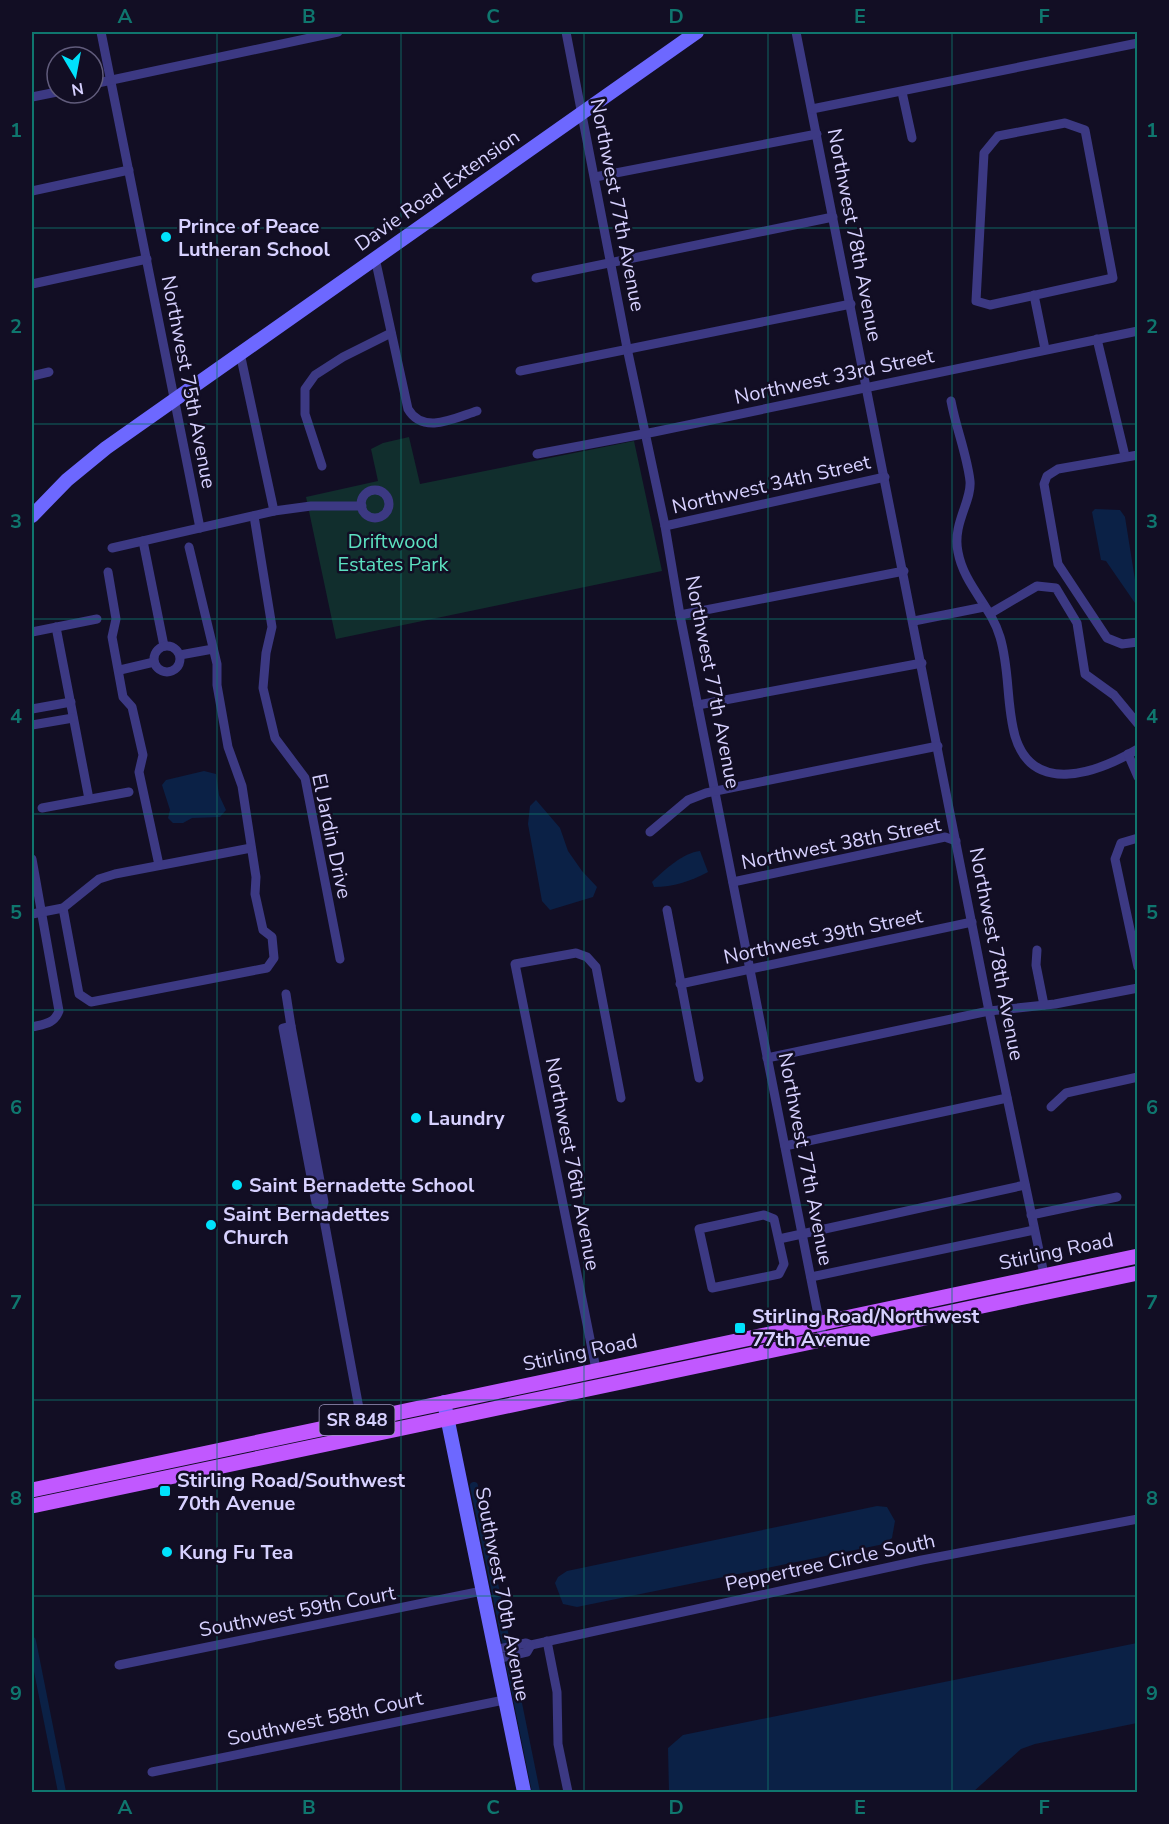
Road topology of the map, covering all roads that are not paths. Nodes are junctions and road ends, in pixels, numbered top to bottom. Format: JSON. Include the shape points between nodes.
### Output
{"nodes":[{"id":1,"x":101,"y":32,"type":"edge"},
{"id":2,"x":336,"y":32,"type":"edge"},
{"id":3,"x":566,"y":32,"type":"edge"},
{"id":4,"x":697,"y":32,"type":"edge"},
{"id":5,"x":796,"y":32,"type":"edge"},
{"id":6,"x":1137,"y":43,"type":"edge"},
{"id":7,"x":111,"y":80,"type":"junction"},
{"id":8,"x":105,"y":81,"type":"edge"},
{"id":9,"x":902,"y":92,"type":"junction"},
{"id":10,"x":812,"y":109,"type":"junction"},
{"id":11,"x":581,"y":113,"type":"junction"},
{"id":12,"x":817,"y":134,"type":"junction"},
{"id":13,"x":912,"y":138,"type":"dead end"},
{"id":14,"x":129,"y":170,"type":"junction"},
{"id":15,"x":595,"y":177,"type":"junction"},
{"id":16,"x":32,"y":191,"type":"edge"},
{"id":17,"x":833,"y":218,"type":"junction"},
{"id":18,"x":375,"y":258,"type":"junction"},
{"id":19,"x":147,"y":259,"type":"junction"},
{"id":20,"x":610,"y":263,"type":"junction"},
{"id":21,"x":536,"y":278,"type":"dead end"},
{"id":22,"x":32,"y":284,"type":"edge"},
{"id":23,"x":1034,"y":295,"type":"junction"},
{"id":24,"x":851,"y":304,"type":"junction"},
{"id":25,"x":1137,"y":331,"type":"edge"},
{"id":26,"x":391,"y":333,"type":"junction"},
{"id":27,"x":1097,"y":339,"type":"junction"},
{"id":28,"x":627,"y":348,"type":"junction"},
{"id":29,"x":1045,"y":349,"type":"junction"},
{"id":30,"x":240,"y":352,"type":"junction"},
{"id":31,"x":520,"y":371,"type":"dead end"},
{"id":32,"x":49,"y":372,"type":"dead end"},
{"id":33,"x":32,"y":376,"type":"edge"},
{"id":34,"x":867,"y":388,"type":"junction"},
{"id":35,"x":174,"y":400,"type":"junction"},
{"id":36,"x":951,"y":401,"type":"dead end"},
{"id":37,"x":477,"y":411,"type":"dead end"},
{"id":38,"x":644,"y":433,"type":"junction"},
{"id":39,"x":537,"y":454,"type":"dead end"},
{"id":40,"x":1137,"y":455,"type":"edge"},
{"id":41,"x":1125,"y":456,"type":"junction"},
{"id":42,"x":322,"y":466,"type":"dead end"},
{"id":43,"x":885,"y":477,"type":"junction"},
{"id":44,"x":362,"y":506,"type":"dead end"},
{"id":45,"x":274,"y":512,"type":"junction"},
{"id":46,"x":32,"y":516,"type":"edge"},
{"id":47,"x":254,"y":516,"type":"junction"},
{"id":48,"x":665,"y":526,"type":"junction"},
{"id":49,"x":200,"y":528,"type":"junction"},
{"id":50,"x":143,"y":541,"type":"junction"},
{"id":51,"x":189,"y":547,"type":"dead end"},
{"id":52,"x":112,"y":548,"type":"dead end"},
{"id":53,"x":904,"y":571,"type":"junction"},
{"id":54,"x":108,"y":572,"type":"dead end"},
{"id":55,"x":987,"y":610,"type":"junction"},
{"id":56,"x":680,"y":615,"type":"junction"},
{"id":57,"x":97,"y":619,"type":"dead end"},
{"id":58,"x":914,"y":621,"type":"junction"},
{"id":59,"x":56,"y":627,"type":"junction"},
{"id":60,"x":32,"y":632,"type":"edge"},
{"id":61,"x":1137,"y":642,"type":"edge"},
{"id":62,"x":164,"y":646,"type":"junction"},
{"id":63,"x":213,"y":649,"type":"junction"},
{"id":64,"x":180,"y":655,"type":"junction"},
{"id":65,"x":154,"y":662,"type":"junction"},
{"id":66,"x":922,"y":663,"type":"junction"},
{"id":67,"x":120,"y":670,"type":"junction"},
{"id":68,"x":71,"y":702,"type":"junction"},
{"id":69,"x":698,"y":705,"type":"junction"},
{"id":70,"x":32,"y":709,"type":"edge"},
{"id":71,"x":74,"y":718,"type":"junction"},
{"id":72,"x":1137,"y":724,"type":"edge"},
{"id":73,"x":32,"y":726,"type":"edge"},
{"id":74,"x":938,"y":746,"type":"junction"},
{"id":75,"x":1137,"y":749,"type":"edge"},
{"id":76,"x":1128,"y":754,"type":"junction"},
{"id":77,"x":1137,"y":777,"type":"edge"},
{"id":78,"x":716,"y":791,"type":"junction"},
{"id":79,"x":129,"y":792,"type":"dead end"},
{"id":80,"x":89,"y":799,"type":"junction"},
{"id":81,"x":42,"y":808,"type":"dead end"},
{"id":82,"x":650,"y":832,"type":"dead end"},
{"id":83,"x":1137,"y":838,"type":"edge"},
{"id":84,"x":956,"y":841,"type":"junction"},
{"id":85,"x":251,"y":848,"type":"junction"},
{"id":86,"x":32,"y":859,"type":"edge"},
{"id":87,"x":159,"y":865,"type":"junction"},
{"id":88,"x":733,"y":882,"type":"junction"},
{"id":89,"x":63,"y":908,"type":"junction"},
{"id":90,"x":667,"y":910,"type":"dead end"},
{"id":91,"x":35,"y":913,"type":"edge"},
{"id":92,"x":972,"y":922,"type":"junction"},
{"id":93,"x":1037,"y":950,"type":"dead end"},
{"id":94,"x":340,"y":959,"type":"dead end"},
{"id":95,"x":1137,"y":966,"type":"edge"},
{"id":96,"x":750,"y":971,"type":"junction"},
{"id":97,"x":680,"y":984,"type":"junction"},
{"id":98,"x":1137,"y":988,"type":"edge"},
{"id":99,"x":286,"y":994,"type":"dead end"},
{"id":100,"x":1044,"y":1005,"type":"junction"},
{"id":101,"x":989,"y":1011,"type":"junction"},
{"id":102,"x":32,"y":1026,"type":"edge"},
{"id":103,"x":767,"y":1058,"type":"junction"},
{"id":104,"x":1137,"y":1077,"type":"edge"},
{"id":105,"x":699,"y":1078,"type":"dead end"},
{"id":106,"x":621,"y":1098,"type":"dead end"},
{"id":107,"x":1007,"y":1098,"type":"junction"},
{"id":108,"x":1051,"y":1107,"type":"dead end"},
{"id":109,"x":785,"y":1146,"type":"junction"},
{"id":110,"x":1025,"y":1185,"type":"junction"},
{"id":111,"x":1117,"y":1197,"type":"dead end"},
{"id":112,"x":1031,"y":1215,"type":"junction"},
{"id":113,"x":1034,"y":1230,"type":"junction"},
{"id":114,"x":802,"y":1234,"type":"junction"},
{"id":115,"x":779,"y":1239,"type":"junction"},
{"id":116,"x":1137,"y":1256,"type":"edge"},
{"id":117,"x":1137,"y":1273,"type":"edge"},
{"id":118,"x":1044,"y":1275,"type":"junction"},
{"id":119,"x":811,"y":1277,"type":"junction"},
{"id":120,"x":1048,"y":1292,"type":"junction"},
{"id":121,"x":819,"y":1323,"type":"junction"},
{"id":122,"x":823,"y":1340,"type":"junction"},
{"id":123,"x":596,"y":1370,"type":"junction"},
{"id":124,"x":444,"y":1402,"type":"junction"},
{"id":125,"x":448,"y":1418,"type":"junction"},
{"id":126,"x":361,"y":1419,"type":"junction"},
{"id":127,"x":269,"y":1439,"type":"junction"},
{"id":128,"x":272,"y":1455,"type":"junction"},
{"id":129,"x":32,"y":1490,"type":"edge"},
{"id":130,"x":32,"y":1506,"type":"edge"},
{"id":131,"x":1137,"y":1519,"type":"edge"},
{"id":132,"x":482,"y":1591,"type":"junction"},
{"id":133,"x":548,"y":1641,"type":"junction"},
{"id":134,"x":495,"y":1654,"type":"junction"},
{"id":135,"x":119,"y":1665,"type":"dead end"},
{"id":136,"x":504,"y":1700,"type":"junction"},
{"id":137,"x":152,"y":1772,"type":"dead end"},
{"id":138,"x":524,"y":1792,"type":"edge"},
{"id":139,"x":568,"y":1792,"type":"edge"}],
"edges":[{"from":1,"to":7,"type":"street","name":"Northwest 75th Avenue"},
{"from":2,"to":7,"type":"street"},
{"from":3,"to":11,"type":"street","name":"Northwest 77th Avenue"},
{"from":4,"to":11,"type":"main road","name":"Davie Road Extension"},
{"from":5,"to":10,"type":"street","name":"Northwest 78th Avenue"},
{"from":6,"to":9,"type":"street"},
{"from":7,"to":8,"type":"street"},
{"from":7,"to":14,"type":"street","name":"Northwest 75th Avenue"},
{"from":9,"to":10,"type":"street"},
{"from":9,"to":13,"type":"street"},
{"from":10,"to":12,"type":"street","name":"Northwest 78th Avenue"},
{"from":11,"to":15,"type":"street","name":"Northwest 77th Avenue"},
{"from":11,"to":18,"type":"main road","name":"Davie Road Extension"},
{"from":12,"to":15,"type":"street"},
{"from":12,"to":17,"type":"street","name":"Northwest 78th Avenue"},
{"from":14,"to":16,"type":"street"},
{"from":14,"to":19,"type":"street","name":"Northwest 75th Avenue"},
{"from":15,"to":20,"type":"street","name":"Northwest 77th Avenue"},
{"from":17,"to":20,"type":"street"},
{"from":17,"to":24,"type":"street","name":"Northwest 78th Avenue"},
{"from":18,"to":26,"type":"street"},
{"from":18,"to":30,"type":"main road","name":"Davie Road Extension"},
{"from":19,"to":22,"type":"street"},
{"from":19,"to":35,"type":"street","name":"Northwest 75th Avenue"},
{"from":20,"to":21,"type":"street"},
{"from":20,"to":28,"type":"street","name":"Northwest 77th Avenue"},
{"from":23,"to":23,"type":"street","via":[[990,305],[976,301],[984,153],[998,136],[1065,123],[1085,130],[1113,278]]},
{"from":23,"to":29,"type":"street"},
{"from":24,"to":28,"type":"street"},
{"from":24,"to":34,"type":"street","name":"Northwest 78th Avenue"},
{"from":25,"to":27,"type":"street","name":"Northwest 33rd Street"},
{"from":26,"to":37,"type":"street","via":[[408,409],[414,418],[427,424]]},
{"from":26,"to":42,"type":"street","via":[[315,375],[305,389],[304,414]]},
{"from":27,"to":29,"type":"street","name":"Northwest 33rd Street"},
{"from":27,"to":41,"type":"street"},
{"from":28,"to":31,"type":"street"},
{"from":28,"to":38,"type":"street","name":"Northwest 77th Avenue"},
{"from":29,"to":34,"type":"street","name":"Northwest 33rd Street"},
{"from":30,"to":35,"type":"main road","name":"Davie Road Extension"},
{"from":30,"to":45,"type":"street"},
{"from":32,"to":33,"type":"street"},
{"from":34,"to":38,"type":"street","name":"Northwest 33rd Street"},
{"from":34,"to":43,"type":"street","name":"Northwest 78th Avenue"},
{"from":35,"to":46,"type":"main road","name":"Davie Road Extension","via":[[105,448]]},
{"from":35,"to":49,"type":"street","name":"Northwest 75th Avenue"},
{"from":36,"to":55,"type":"street","via":[[970,484],[956,536],[958,554],[965,575]]},
{"from":38,"to":39,"type":"street","name":"Northwest 33rd Street"},
{"from":38,"to":48,"type":"street","name":"Northwest 77th Avenue"},
{"from":40,"to":41,"type":"street"},
{"from":41,"to":61,"type":"street","via":[[1058,470],[1047,476],[1044,484],[1058,564],[1107,638],[1122,644]]},
{"from":43,"to":48,"type":"street","name":"Northwest 34th Street"},
{"from":43,"to":53,"type":"street","name":"Northwest 78th Avenue"},
{"from":44,"to":45,"type":"street","via":[[311,506]]},
{"from":45,"to":47,"type":"street"},
{"from":47,"to":49,"type":"street"},
{"from":47,"to":94,"type":"street","name":"El Jardin Drive","via":[[272,627],[263,688],[275,738],[305,778]]},
{"from":48,"to":56,"type":"street","name":"Northwest 77th Avenue"},
{"from":49,"to":50,"type":"street"},
{"from":50,"to":52,"type":"street"},
{"from":50,"to":62,"type":"street"},
{"from":51,"to":63,"type":"street"},
{"from":53,"to":56,"type":"street"},
{"from":53,"to":58,"type":"street","name":"Northwest 78th Avenue"},
{"from":54,"to":67,"type":"street","via":[[116,619],[112,637]]},
{"from":55,"to":58,"type":"street"},
{"from":55,"to":72,"type":"street","via":[[1037,586],[1056,588],[1077,623],[1085,674],[1114,695]]},
{"from":55,"to":76,"type":"street","via":[[1007,668],[1015,735],[1030,763],[1046,773],[1066,776]]},
{"from":56,"to":69,"type":"street","name":"Northwest 77th Avenue"},
{"from":57,"to":59,"type":"street"},
{"from":58,"to":66,"type":"street","name":"Northwest 78th Avenue"},
{"from":59,"to":60,"type":"street"},
{"from":59,"to":68,"type":"street"},
{"from":62,"to":64,"type":"street","via":[[174,648]]},
{"from":62,"to":65,"type":"street","via":[[156,652]]},
{"from":63,"to":64,"type":"street"},
{"from":63,"to":85,"type":"street","via":[[228,747],[242,786]]},
{"from":64,"to":65,"type":"street","via":[[178,665],[170,671],[160,670]]},
{"from":65,"to":67,"type":"street"},
{"from":66,"to":69,"type":"street"},
{"from":66,"to":74,"type":"street","name":"Northwest 78th Avenue"},
{"from":67,"to":87,"type":"street","via":[[123,697],[132,707],[143,754],[139,772]]},
{"from":68,"to":70,"type":"street"},
{"from":68,"to":71,"type":"street"},
{"from":69,"to":78,"type":"street","name":"Northwest 77th Avenue"},
{"from":71,"to":73,"type":"street"},
{"from":71,"to":80,"type":"street"},
{"from":74,"to":78,"type":"street"},
{"from":74,"to":84,"type":"street","name":"Northwest 78th Avenue"},
{"from":75,"to":76,"type":"street"},
{"from":76,"to":77,"type":"street"},
{"from":78,"to":82,"type":"street","via":[[688,800]]},
{"from":78,"to":88,"type":"street","name":"Northwest 77th Avenue"},
{"from":79,"to":80,"type":"street"},
{"from":80,"to":81,"type":"street"},
{"from":83,"to":95,"type":"street","via":[[1121,843],[1115,860]]},
{"from":84,"to":88,"type":"street","name":"Northwest 38th Street","via":[[945,837]]},
{"from":84,"to":92,"type":"street","name":"Northwest 78th Avenue"},
{"from":85,"to":87,"type":"street"},
{"from":85,"to":89,"type":"street","via":[[263,930],[272,937],[274,958],[267,968],[90,1002],[79,994]]},
{"from":86,"to":91,"type":"street"},
{"from":87,"to":89,"type":"street","via":[[99,879]]},
{"from":88,"to":96,"type":"street","name":"Northwest 77th Avenue"},
{"from":89,"to":91,"type":"street"},
{"from":90,"to":97,"type":"street"},
{"from":91,"to":102,"type":"street","via":[[59,1011],[50,1023]]},
{"from":92,"to":96,"type":"street","name":"Northwest 39th Street"},
{"from":92,"to":101,"type":"street","name":"Northwest 78th Avenue"},
{"from":93,"to":100,"type":"street"},
{"from":96,"to":97,"type":"street","name":"Northwest 39th Street"},
{"from":96,"to":103,"type":"street","name":"Northwest 77th Avenue"},
{"from":97,"to":105,"type":"street"},
{"from":98,"to":100,"type":"street"},
{"from":99,"to":126,"type":"street","via":[[291,1026],[283,1028],[287,1051],[316,1203],[322,1209]]},
{"from":100,"to":101,"type":"street"},
{"from":101,"to":103,"type":"street"},
{"from":101,"to":107,"type":"street","name":"Northwest 78th Avenue"},
{"from":103,"to":109,"type":"street","name":"Northwest 77th Avenue"},
{"from":104,"to":108,"type":"street","via":[[1069,1092]]},
{"from":106,"to":123,"type":"street","name":"Northwest 76th Avenue","via":[[596,967],[576,953],[515,964]]},
{"from":107,"to":109,"type":"street"},
{"from":107,"to":110,"type":"street","name":"Northwest 78th Avenue"},
{"from":109,"to":114,"type":"street","name":"Northwest 77th Avenue"},
{"from":110,"to":112,"type":"street","name":"Northwest 78th Avenue"},
{"from":110,"to":114,"type":"street"},
{"from":111,"to":112,"type":"street"},
{"from":112,"to":113,"type":"street","name":"Northwest 78th Avenue"},
{"from":113,"to":118,"type":"street","name":"Northwest 78th Avenue"},
{"from":113,"to":119,"type":"street"},
{"from":114,"to":115,"type":"street"},
{"from":114,"to":119,"type":"street","name":"Northwest 77th Avenue"},
{"from":115,"to":115,"type":"street","via":[[784,1264],[779,1274],[712,1288],[699,1229],[765,1215],[774,1219]]},
{"from":116,"to":118,"type":"main road","name":"Stirling Road","number":"SR 848"},
{"from":117,"to":120,"type":"main road","name":"Stirling Road","number":"SR 848"},
{"from":118,"to":120,"type":"street","name":"Northwest 78th Avenue"},
{"from":118,"to":121,"type":"main road","name":"Stirling Road","number":"SR 848"},
{"from":119,"to":121,"type":"street","name":"Northwest 77th Avenue"},
{"from":120,"to":122,"type":"main road","name":"Stirling Road","number":"SR 848"},
{"from":121,"to":122,"type":"street","name":"Northwest 77th Avenue"},
{"from":121,"to":123,"type":"main road","name":"Stirling Road","number":"SR 848"},
{"from":122,"to":125,"type":"main road","name":"Stirling Road","number":"SR 848"},
{"from":123,"to":124,"type":"main road","name":"Stirling Road","number":"SR 848"},
{"from":124,"to":125,"type":"main road","name":"Southwest 70th Avenue"},
{"from":124,"to":126,"type":"main road","name":"Stirling Road","number":"SR 848"},
{"from":125,"to":128,"type":"main road","name":"Stirling Road","number":"SR 848"},
{"from":125,"to":132,"type":"main road","name":"Southwest 70th Avenue"},
{"from":126,"to":127,"type":"main road","name":"Stirling Road","number":"SR 848"},
{"from":127,"to":128,"type":"main road"},
{"from":127,"to":129,"type":"main road","name":"Stirling Road","number":"SR 848"},
{"from":128,"to":130,"type":"main road","name":"Stirling Road","number":"SR 848"},
{"from":131,"to":133,"type":"street","name":"Peppertree Circle South","via":[[922,1560]]},
{"from":132,"to":134,"type":"main road","name":"Southwest 70th Avenue"},
{"from":132,"to":135,"type":"street","name":"Southwest 59th Court"},
{"from":133,"to":134,"type":"street","name":"Peppertree Circle South","via":[[531,1645],[527,1652]]},
{"from":133,"to":139,"type":"street","via":[[557,1692],[558,1744]]},
{"from":134,"to":136,"type":"main road","name":"Southwest 70th Avenue"},
{"from":136,"to":137,"type":"street","name":"Southwest 58th Court"},
{"from":136,"to":138,"type":"main road","name":"Southwest 70th Avenue"}]}
